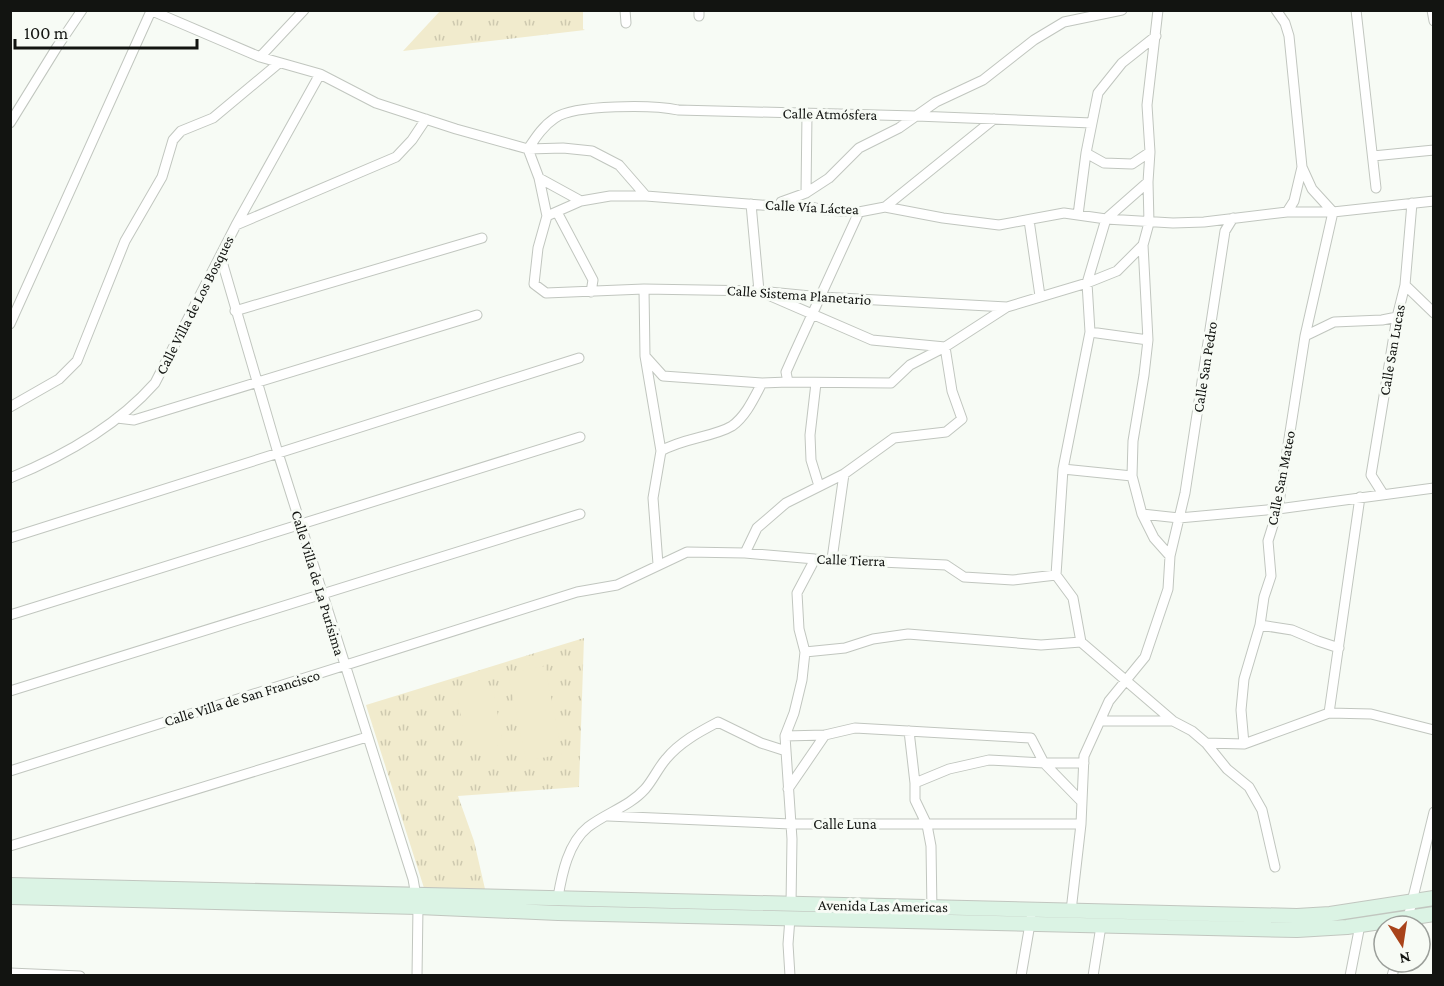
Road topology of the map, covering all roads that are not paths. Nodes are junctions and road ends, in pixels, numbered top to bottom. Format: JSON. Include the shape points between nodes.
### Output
{"nodes":[{"id":1,"x":82,"y":10,"type":"edge"},
{"id":2,"x":304,"y":10,"type":"edge"},
{"id":3,"x":625,"y":10,"type":"edge"},
{"id":4,"x":1122,"y":10,"type":"edge"},
{"id":5,"x":1158,"y":10,"type":"edge"},
{"id":6,"x":1276,"y":10,"type":"edge"},
{"id":7,"x":1356,"y":10,"type":"edge"},
{"id":8,"x":1432,"y":10,"type":"edge"},
{"id":9,"x":151,"y":11,"type":"edge"},
{"id":10,"x":1434,"y":21,"type":"edge"},
{"id":11,"x":626,"y":23,"type":"dead end"},
{"id":12,"x":1156,"y":36,"type":"junction"},
{"id":13,"x":260,"y":57,"type":"junction"},
{"id":14,"x":279,"y":63,"type":"junction"},
{"id":15,"x":320,"y":74,"type":"junction"},
{"id":16,"x":807,"y":114,"type":"junction"},
{"id":17,"x":916,"y":116,"type":"junction"},
{"id":18,"x":426,"y":119,"type":"junction"},
{"id":19,"x":994,"y":119,"type":"junction"},
{"id":20,"x":10,"y":123,"type":"edge"},
{"id":21,"x":1092,"y":123,"type":"junction"},
{"id":22,"x":528,"y":149,"type":"junction"},
{"id":23,"x":1434,"y":150,"type":"edge"},
{"id":24,"x":1150,"y":152,"type":"junction"},
{"id":25,"x":1086,"y":153,"type":"junction"},
{"id":26,"x":1373,"y":156,"type":"junction"},
{"id":27,"x":1302,"y":167,"type":"junction"},
{"id":28,"x":539,"y":178,"type":"junction"},
{"id":29,"x":1148,"y":182,"type":"junction"},
{"id":30,"x":1376,"y":188,"type":"dead end"},
{"id":31,"x":806,"y":193,"type":"junction"},
{"id":32,"x":646,"y":196,"type":"junction"},
{"id":33,"x":581,"y":201,"type":"junction"},
{"id":34,"x":1434,"y":201,"type":"edge"},
{"id":35,"x":1412,"y":203,"type":"junction"},
{"id":36,"x":774,"y":206,"type":"junction"},
{"id":37,"x":885,"y":207,"type":"junction"},
{"id":38,"x":752,"y":208,"type":"junction"},
{"id":39,"x":557,"y":212,"type":"junction"},
{"id":40,"x":859,"y":212,"type":"junction"},
{"id":41,"x":1287,"y":212,"type":"junction"},
{"id":42,"x":1333,"y":212,"type":"junction"},
{"id":43,"x":1078,"y":215,"type":"junction"},
{"id":44,"x":547,"y":216,"type":"junction"},
{"id":45,"x":1233,"y":218,"type":"junction"},
{"id":46,"x":1106,"y":219,"type":"junction"},
{"id":47,"x":1029,"y":220,"type":"junction"},
{"id":48,"x":1149,"y":223,"type":"junction"},
{"id":49,"x":236,"y":225,"type":"junction"},
{"id":50,"x":482,"y":238,"type":"dead end"},
{"id":51,"x":1143,"y":245,"type":"junction"},
{"id":52,"x":220,"y":258,"type":"junction"},
{"id":53,"x":1087,"y":283,"type":"junction"},
{"id":54,"x":1405,"y":285,"type":"junction"},
{"id":55,"x":644,"y":289,"type":"junction"},
{"id":56,"x":759,"y":291,"type":"junction"},
{"id":57,"x":591,"y":292,"type":"junction"},
{"id":58,"x":1040,"y":296,"type":"junction"},
{"id":59,"x":821,"y":297,"type":"junction"},
{"id":60,"x":1007,"y":307,"type":"junction"},
{"id":61,"x":235,"y":311,"type":"junction"},
{"id":62,"x":1434,"y":313,"type":"edge"},
{"id":63,"x":477,"y":315,"type":"dead end"},
{"id":64,"x":811,"y":315,"type":"junction"},
{"id":65,"x":1397,"y":317,"type":"junction"},
{"id":66,"x":10,"y":324,"type":"edge"},
{"id":67,"x":1090,"y":332,"type":"junction"},
{"id":68,"x":1305,"y":336,"type":"junction"},
{"id":69,"x":1148,"y":340,"type":"junction"},
{"id":70,"x":945,"y":347,"type":"junction"},
{"id":71,"x":645,"y":356,"type":"junction"},
{"id":72,"x":579,"y":358,"type":"dead end"},
{"id":73,"x":256,"y":382,"type":"junction"},
{"id":74,"x":788,"y":382,"type":"junction"},
{"id":75,"x":762,"y":383,"type":"junction"},
{"id":76,"x":816,"y":383,"type":"junction"},
{"id":77,"x":10,"y":407,"type":"edge"},
{"id":78,"x":117,"y":418,"type":"junction"},
{"id":79,"x":580,"y":437,"type":"dead end"},
{"id":80,"x":661,"y":451,"type":"junction"},
{"id":81,"x":278,"y":453,"type":"junction"},
{"id":82,"x":1063,"y":469,"type":"junction"},
{"id":83,"x":844,"y":474,"type":"junction"},
{"id":84,"x":1132,"y":476,"type":"junction"},
{"id":85,"x":10,"y":478,"type":"edge"},
{"id":86,"x":819,"y":486,"type":"junction"},
{"id":87,"x":1434,"y":488,"type":"edge"},
{"id":88,"x":1383,"y":494,"type":"junction"},
{"id":89,"x":1360,"y":497,"type":"junction"},
{"id":90,"x":1278,"y":509,"type":"junction"},
{"id":91,"x":580,"y":514,"type":"dead end"},
{"id":92,"x":1142,"y":514,"type":"junction"},
{"id":93,"x":1179,"y":518,"type":"junction"},
{"id":94,"x":300,"y":524,"type":"junction"},
{"id":95,"x":10,"y":538,"type":"edge"},
{"id":96,"x":745,"y":553,"type":"junction"},
{"id":97,"x":1170,"y":556,"type":"junction"},
{"id":98,"x":815,"y":559,"type":"junction"},
{"id":99,"x":832,"y":559,"type":"junction"},
{"id":100,"x":658,"y":564,"type":"junction"},
{"id":101,"x":1056,"y":575,"type":"junction"},
{"id":102,"x":576,"y":592,"type":"joint"},
{"id":103,"x":322,"y":595,"type":"junction"},
{"id":104,"x":10,"y":615,"type":"edge"},
{"id":105,"x":1260,"y":625,"type":"junction"},
{"id":106,"x":1081,"y":642,"type":"junction"},
{"id":107,"x":1340,"y":648,"type":"junction"},
{"id":108,"x":805,"y":652,"type":"junction"},
{"id":109,"x":344,"y":666,"type":"junction"},
{"id":110,"x":1127,"y":679,"type":"junction"},
{"id":111,"x":10,"y":691,"type":"edge"},
{"id":112,"x":1329,"y":713,"type":"junction"},
{"id":113,"x":1100,"y":721,"type":"junction"},
{"id":114,"x":1173,"y":721,"type":"junction"},
{"id":115,"x":1434,"y":730,"type":"edge"},
{"id":116,"x":909,"y":731,"type":"junction"},
{"id":117,"x":825,"y":735,"type":"junction"},
{"id":118,"x":785,"y":736,"type":"junction"},
{"id":119,"x":367,"y":737,"type":"junction"},
{"id":120,"x":1206,"y":743,"type":"junction"},
{"id":121,"x":1244,"y":744,"type":"junction"},
{"id":122,"x":786,"y":751,"type":"junction"},
{"id":123,"x":1084,"y":763,"type":"junction"},
{"id":124,"x":1044,"y":764,"type":"junction"},
{"id":125,"x":10,"y":771,"type":"edge"},
{"id":126,"x":915,"y":783,"type":"junction"},
{"id":127,"x":788,"y":789,"type":"junction"},
{"id":128,"x":1081,"y":801,"type":"junction"},
{"id":129,"x":1434,"y":812,"type":"edge"},
{"id":130,"x":608,"y":816,"type":"junction"},
{"id":131,"x":791,"y":824,"type":"junction"},
{"id":132,"x":1081,"y":824,"type":"junction"},
{"id":133,"x":927,"y":825,"type":"junction"},
{"id":134,"x":10,"y":846,"type":"edge"},
{"id":135,"x":1275,"y":867,"type":"dead end"},
{"id":136,"x":10,"y":885,"type":"edge"},
{"id":137,"x":10,"y":897,"type":"edge"},
{"id":138,"x":558,"y":897,"type":"junction"},
{"id":139,"x":1434,"y":898,"type":"edge"},
{"id":140,"x":417,"y":900,"type":"junction"},
{"id":141,"x":436,"y":901,"type":"junction"},
{"id":142,"x":1410,"y":902,"type":"junction"},
{"id":143,"x":933,"y":907,"type":"junction"},
{"id":144,"x":1032,"y":910,"type":"junction"},
{"id":145,"x":790,"y":911,"type":"junction"},
{"id":146,"x":1408,"y":914,"type":"edge"},
{"id":147,"x":1080,"y":916,"type":"junction"},
{"id":148,"x":931,"y":922,"type":"junction"},
{"id":149,"x":1331,"y":922,"type":"junction"},
{"id":150,"x":1372,"y":924,"type":"edge"},
{"id":151,"x":1030,"y":925,"type":"junction"},
{"id":152,"x":1360,"y":925,"type":"junction"},
{"id":153,"x":1101,"y":926,"type":"junction"},
{"id":154,"x":10,"y":973,"type":"edge"},
{"id":155,"x":80,"y":975,"type":"edge"},
{"id":156,"x":417,"y":975,"type":"edge"},
{"id":157,"x":790,"y":975,"type":"edge"},
{"id":158,"x":1021,"y":975,"type":"edge"},
{"id":159,"x":1093,"y":975,"type":"edge"},
{"id":160,"x":1350,"y":975,"type":"edge"}],
"edges":[{"from":1,"to":20,"type":"street"},
{"from":2,"to":13,"type":"street"},
{"from":3,"to":11,"type":"street"},
{"from":4,"to":17,"type":"street","via":[[1064,22],[983,80]]},
{"from":5,"to":12,"type":"street"},
{"from":6,"to":27,"type":"street","via":[[1289,36]]},
{"from":7,"to":26,"type":"street"},
{"from":8,"to":10,"type":"street"},
{"from":9,"to":13,"type":"street"},
{"from":9,"to":66,"type":"street"},
{"from":12,"to":21,"type":"street","via":[[1122,63],[1098,93]]},
{"from":12,"to":24,"type":"street","via":[[1147,105]]},
{"from":13,"to":14,"type":"street"},
{"from":14,"to":15,"type":"street"},
{"from":14,"to":77,"type":"street","via":[[213,118],[181,131],[173,140],[162,177],[125,241],[77,361],[59,379]]},
{"from":15,"to":18,"type":"street","via":[[376,103]]},
{"from":15,"to":49,"type":"street","name":"Calle Villa de Los Bosques"},
{"from":16,"to":17,"type":"street","name":"Calle Atmósfera"},
{"from":16,"to":22,"type":"street","name":"Calle Atmósfera","via":[[678,110],[662,106],[568,111],[538,133]]},
{"from":16,"to":31,"type":"street"},
{"from":17,"to":19,"type":"street","name":"Calle Atmósfera"},
{"from":17,"to":31,"type":"street","via":[[859,148],[829,178]]},
{"from":18,"to":22,"type":"street"},
{"from":18,"to":49,"type":"street","via":[[396,157]]},
{"from":19,"to":21,"type":"street","name":"Calle Atmósfera"},
{"from":19,"to":37,"type":"street"},
{"from":21,"to":25,"type":"street"},
{"from":22,"to":28,"type":"street"},
{"from":22,"to":32,"type":"street","via":[[563,147],[592,151],[619,165]]},
{"from":23,"to":26,"type":"street"},
{"from":24,"to":25,"type":"street","via":[[1132,164],[1104,163]]},
{"from":24,"to":29,"type":"street"},
{"from":25,"to":43,"type":"street"},
{"from":26,"to":30,"type":"street"},
{"from":27,"to":41,"type":"street","via":[[1294,201]]},
{"from":27,"to":42,"type":"street","via":[[1312,189]]},
{"from":28,"to":33,"type":"street"},
{"from":28,"to":44,"type":"street"},
{"from":29,"to":46,"type":"street"},
{"from":29,"to":48,"type":"street"},
{"from":31,"to":36,"type":"street"},
{"from":32,"to":33,"type":"street","name":"Calle Vía Láctea"},
{"from":32,"to":38,"type":"street","name":"Calle Vía Láctea"},
{"from":33,"to":39,"type":"street","name":"Calle Vía Láctea"},
{"from":34,"to":35,"type":"street","name":"Calle Vía Láctea"},
{"from":35,"to":42,"type":"street","name":"Calle Vía Láctea"},
{"from":35,"to":54,"type":"street","name":"Calle San Lucas"},
{"from":36,"to":38,"type":"street","name":"Calle Vía Láctea"},
{"from":36,"to":40,"type":"street","name":"Calle Vía Láctea"},
{"from":37,"to":40,"type":"street","name":"Calle Vía Láctea"},
{"from":37,"to":47,"type":"street","name":"Calle Vía Láctea","via":[[999,225]]},
{"from":38,"to":56,"type":"street"},
{"from":39,"to":44,"type":"street","name":"Calle Vía Láctea"},
{"from":39,"to":57,"type":"street","via":[[593,280]]},
{"from":40,"to":59,"type":"street"},
{"from":41,"to":42,"type":"street","name":"Calle Vía Láctea"},
{"from":41,"to":45,"type":"street","name":"Calle Vía Láctea"},
{"from":42,"to":68,"type":"street","name":"Calle San Mateo"},
{"from":43,"to":46,"type":"street","name":"Calle Vía Láctea"},
{"from":43,"to":47,"type":"street","name":"Calle Vía Láctea","via":[[1064,213]]},
{"from":44,"to":57,"type":"street","name":"Calle Sistema Planetario","via":[[534,284],[546,293]]},
{"from":45,"to":48,"type":"street","name":"Calle Vía Láctea"},
{"from":45,"to":93,"type":"street","name":"Calle San Pedro","via":[[1226,231]]},
{"from":46,"to":48,"type":"street","name":"Calle Vía Láctea"},
{"from":46,"to":53,"type":"street"},
{"from":47,"to":58,"type":"street"},
{"from":48,"to":51,"type":"street"},
{"from":49,"to":52,"type":"street","name":"Calle Villa de Los Bosques"},
{"from":50,"to":61,"type":"street"},
{"from":51,"to":53,"type":"street","via":[[1117,271]]},
{"from":51,"to":69,"type":"street"},
{"from":52,"to":61,"type":"street","name":"Calle Villa de La Purísima"},
{"from":52,"to":78,"type":"street","name":"Calle Villa de Los Bosques","via":[[155,382],[140,401]]},
{"from":53,"to":58,"type":"street"},
{"from":53,"to":67,"type":"street"},
{"from":54,"to":62,"type":"street"},
{"from":54,"to":65,"type":"street","name":"Calle San Lucas"},
{"from":55,"to":56,"type":"street","name":"Calle Sistema Planetario"},
{"from":55,"to":57,"type":"street","name":"Calle Sistema Planetario"},
{"from":55,"to":71,"type":"street"},
{"from":56,"to":59,"type":"street","name":"Calle Sistema Planetario"},
{"from":56,"to":64,"type":"street"},
{"from":58,"to":60,"type":"street"},
{"from":59,"to":60,"type":"street","name":"Calle Sistema Planetario"},
{"from":59,"to":64,"type":"street"},
{"from":60,"to":70,"type":"street"},
{"from":61,"to":73,"type":"street","name":"Calle Villa de La Purísima"},
{"from":63,"to":73,"type":"street"},
{"from":64,"to":70,"type":"street","via":[[872,340]]},
{"from":64,"to":74,"type":"street","via":[[786,372]]},
{"from":65,"to":68,"type":"street","via":[[1334,322]]},
{"from":65,"to":88,"type":"street","name":"Calle San Lucas","via":[[1371,476]]},
{"from":67,"to":69,"type":"street"},
{"from":67,"to":82,"type":"street"},
{"from":68,"to":90,"type":"street","name":"Calle San Mateo"},
{"from":69,"to":84,"type":"street","via":[[1133,441]]},
{"from":70,"to":76,"type":"street","via":[[910,365],[891,383]]},
{"from":70,"to":83,"type":"street","via":[[952,392],[962,419],[946,432],[894,438]]},
{"from":71,"to":75,"type":"street","via":[[663,376]]},
{"from":71,"to":80,"type":"street"},
{"from":72,"to":81,"type":"street"},
{"from":73,"to":78,"type":"street","via":[[134,420]]},
{"from":73,"to":81,"type":"street","name":"Calle Villa de La Purísima"},
{"from":74,"to":75,"type":"street"},
{"from":74,"to":76,"type":"street"},
{"from":75,"to":80,"type":"street","via":[[748,409],[732,426],[674,443]]},
{"from":76,"to":86,"type":"street","via":[[810,435],[811,460]]},
{"from":78,"to":85,"type":"street","name":"Calle Villa de Los Bosques","via":[[92,437]]},
{"from":79,"to":94,"type":"street"},
{"from":80,"to":100,"type":"street","via":[[653,498]]},
{"from":81,"to":94,"type":"street","name":"Calle Villa de La Purísima"},
{"from":81,"to":95,"type":"street"},
{"from":82,"to":84,"type":"street"},
{"from":82,"to":101,"type":"street"},
{"from":83,"to":86,"type":"street"},
{"from":83,"to":99,"type":"street"},
{"from":84,"to":92,"type":"street"},
{"from":86,"to":96,"type":"street","via":[[786,503],[758,528]]},
{"from":87,"to":88,"type":"street"},
{"from":88,"to":89,"type":"street"},
{"from":89,"to":90,"type":"street"},
{"from":89,"to":107,"type":"street"},
{"from":90,"to":93,"type":"street"},
{"from":90,"to":105,"type":"street","name":"Calle San Mateo","via":[[1268,541],[1271,576]]},
{"from":91,"to":103,"type":"street"},
{"from":92,"to":93,"type":"street"},
{"from":92,"to":97,"type":"street","via":[[1154,538]]},
{"from":93,"to":97,"type":"street","name":"Calle San Pedro"},
{"from":94,"to":103,"type":"street","name":"Calle Villa de La Purísima"},
{"from":94,"to":104,"type":"street"},
{"from":96,"to":98,"type":"street","name":"Calle Tierra"},
{"from":96,"to":100,"type":"street","name":"Calle Tierra","via":[[687,552]]},
{"from":97,"to":110,"type":"street","name":"Calle San Pedro","via":[[1168,589],[1145,657]]},
{"from":98,"to":99,"type":"street","name":"Calle Tierra"},
{"from":98,"to":108,"type":"street","via":[[797,593]]},
{"from":99,"to":101,"type":"street","name":"Calle Tierra","via":[[946,565],[964,577],[1013,580]]},
{"from":100,"to":102,"type":"street","name":"Calle Tierra","via":[[617,585]]},
{"from":101,"to":106,"type":"street","via":[[1073,598]]},
{"from":102,"to":109,"type":"street","name":"Calle Villa de San Francisco"},
{"from":103,"to":109,"type":"street","name":"Calle Villa de La Purísima"},
{"from":103,"to":111,"type":"street"},
{"from":105,"to":107,"type":"street","via":[[1292,630]]},
{"from":105,"to":121,"type":"street","name":"Calle San Mateo","via":[[1244,679]]},
{"from":106,"to":108,"type":"street","via":[[1041,645],[908,633],[845,648]]},
{"from":106,"to":110,"type":"street"},
{"from":107,"to":112,"type":"street"},
{"from":108,"to":118,"type":"street","via":[[802,680]]},
{"from":109,"to":119,"type":"street","name":"Calle Villa de La Purísima"},
{"from":109,"to":125,"type":"street","name":"Calle Villa de San Francisco"},
{"from":110,"to":113,"type":"street","name":"Calle San Pedro","via":[[1109,701]]},
{"from":110,"to":114,"type":"street"},
{"from":112,"to":115,"type":"street","via":[[1371,714]]},
{"from":112,"to":121,"type":"street"},
{"from":113,"to":114,"type":"street"},
{"from":113,"to":123,"type":"street","name":"Calle San Pedro"},
{"from":114,"to":120,"type":"street"},
{"from":116,"to":117,"type":"street","via":[[855,728]]},
{"from":116,"to":124,"type":"street","via":[[1031,738]]},
{"from":116,"to":126,"type":"street"},
{"from":117,"to":118,"type":"street"},
{"from":117,"to":127,"type":"street"},
{"from":118,"to":122,"type":"street"},
{"from":119,"to":134,"type":"street"},
{"from":119,"to":140,"type":"street","name":"Calle Villa de La Purísima"},
{"from":120,"to":121,"type":"street"},
{"from":120,"to":135,"type":"street","via":[[1227,769],[1249,787],[1262,810]]},
{"from":122,"to":127,"type":"street"},
{"from":122,"to":130,"type":"street","via":[[718,722],[689,738],[666,759],[645,790]]},
{"from":123,"to":124,"type":"street"},
{"from":123,"to":128,"type":"street","name":"Calle San Pedro"},
{"from":124,"to":126,"type":"street","via":[[989,760],[949,769]]},
{"from":124,"to":128,"type":"street"},
{"from":126,"to":133,"type":"street","via":[[915,800]]},
{"from":127,"to":131,"type":"street"},
{"from":128,"to":132,"type":"street","name":"Calle San Pedro"},
{"from":129,"to":142,"type":"street"},
{"from":130,"to":131,"type":"street","name":"Calle Luna"},
{"from":130,"to":138,"type":"street","via":[[587,828],[574,844]]},
{"from":131,"to":133,"type":"street","name":"Calle Luna"},
{"from":131,"to":145,"type":"street"},
{"from":132,"to":133,"type":"street","name":"Calle Luna"},
{"from":132,"to":147,"type":"street","name":"Calle San Pedro"},
{"from":133,"to":143,"type":"street"},
{"from":136,"to":140,"type":"street"},
{"from":137,"to":140,"type":"street"},
{"from":138,"to":141,"type":"street","name":"Avenida Las Americas"},
{"from":138,"to":145,"type":"street","name":"Avenida Las Americas"},
{"from":139,"to":142,"type":"street"},
{"from":140,"to":141,"type":"street"},
{"from":140,"to":156,"type":"street","name":"Calle Villa de La Purísima"},
{"from":141,"to":145,"type":"street","name":"Avenida Las Americas","via":[[547,913]]},
{"from":142,"to":146,"type":"street"},
{"from":142,"to":149,"type":"street"},
{"from":143,"to":144,"type":"street","name":"Avenida Las Americas"},
{"from":143,"to":145,"type":"street","name":"Avenida Las Americas"},
{"from":143,"to":148,"type":"street"},
{"from":144,"to":147,"type":"street","name":"Avenida Las Americas"},
{"from":144,"to":151,"type":"street"},
{"from":145,"to":148,"type":"street","name":"Avenida Las Americas"},
{"from":145,"to":157,"type":"street"},
{"from":147,"to":149,"type":"street","name":"Avenida Las Americas","via":[[1297,916]]},
{"from":147,"to":151,"type":"street","name":"Avenida Las Americas"},
{"from":147,"to":153,"type":"street","name":"Avenida Las Americas"},
{"from":148,"to":151,"type":"street","name":"Avenida Las Americas"},
{"from":149,"to":152,"type":"street"},
{"from":149,"to":153,"type":"street","name":"Avenida Las Americas","via":[[1297,930]]},
{"from":150,"to":152,"type":"street"},
{"from":151,"to":158,"type":"street"},
{"from":152,"to":160,"type":"street"},
{"from":153,"to":159,"type":"street"},
{"from":154,"to":155,"type":"street"}]}
